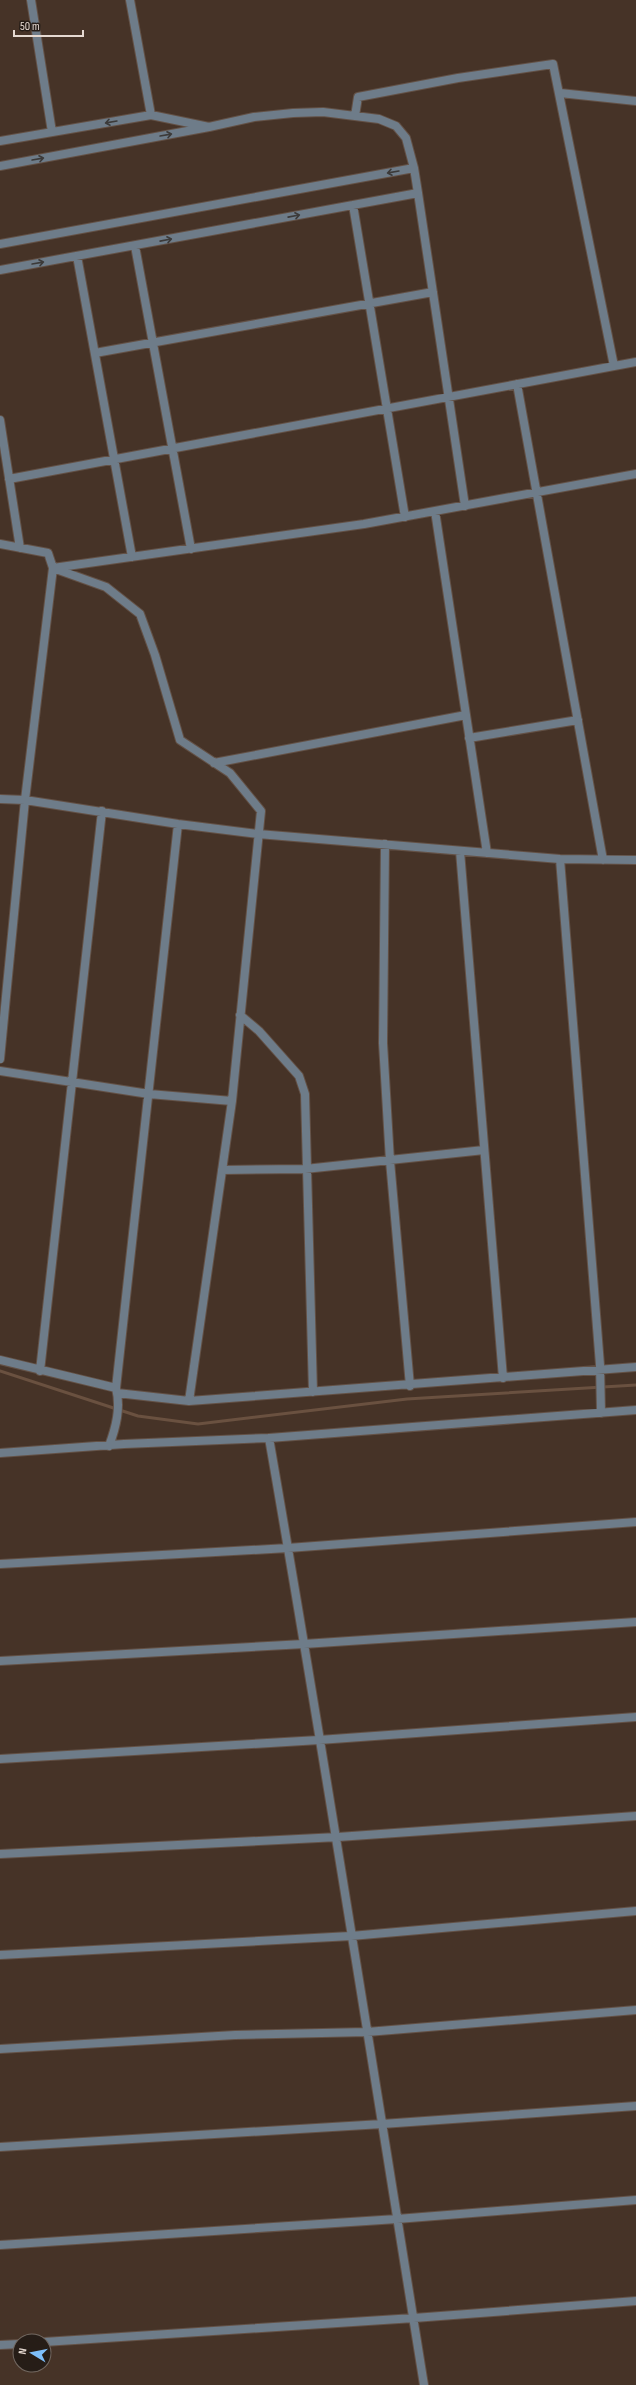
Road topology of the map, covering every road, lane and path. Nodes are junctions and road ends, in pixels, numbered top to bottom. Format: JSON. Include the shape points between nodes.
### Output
{"nodes":[{"id":1,"x":31,"y":0,"type":"edge"},
{"id":2,"x":130,"y":0,"type":"edge"},
{"id":3,"x":560,"y":93,"type":"junction"},
{"id":4,"x":636,"y":101,"type":"edge"},
{"id":5,"x":151,"y":115,"type":"junction"},
{"id":6,"x":355,"y":116,"type":"junction"},
{"id":7,"x":209,"y":127,"type":"junction"},
{"id":8,"x":52,"y":132,"type":"junction"},
{"id":9,"x":0,"y":141,"type":"edge"},
{"id":10,"x":0,"y":166,"type":"edge"},
{"id":11,"x":414,"y":168,"type":"junction"},
{"id":12,"x":418,"y":194,"type":"junction"},
{"id":13,"x":353,"y":205,"type":"junction"},
{"id":14,"x":0,"y":244,"type":"edge"},
{"id":15,"x":135,"y":246,"type":"junction"},
{"id":16,"x":77,"y":256,"type":"junction"},
{"id":17,"x":0,"y":270,"type":"edge"},
{"id":18,"x":433,"y":292,"type":"junction"},
{"id":19,"x":370,"y":304,"type":"junction"},
{"id":20,"x":153,"y":343,"type":"junction"},
{"id":21,"x":95,"y":353,"type":"junction"},
{"id":22,"x":636,"y":362,"type":"edge"},
{"id":23,"x":614,"y":366,"type":"junction"},
{"id":24,"x":517,"y":384,"type":"junction"},
{"id":25,"x":448,"y":397,"type":"junction"},
{"id":26,"x":387,"y":408,"type":"junction"},
{"id":27,"x":0,"y":420,"type":"edge"},
{"id":28,"x":172,"y":448,"type":"junction"},
{"id":29,"x":114,"y":459,"type":"junction"},
{"id":30,"x":636,"y":474,"type":"edge"},
{"id":31,"x":10,"y":479,"type":"junction"},
{"id":32,"x":536,"y":492,"type":"junction"},
{"id":33,"x":465,"y":506,"type":"junction"},
{"id":34,"x":435,"y":511,"type":"junction"},
{"id":35,"x":405,"y":517,"type":"junction"},
{"id":36,"x":0,"y":544,"type":"edge"},
{"id":37,"x":20,"y":548,"type":"junction"},
{"id":38,"x":191,"y":549,"type":"junction"},
{"id":39,"x":132,"y":557,"type":"junction"},
{"id":40,"x":54,"y":568,"type":"junction"},
{"id":41,"x":466,"y":715,"type":"junction"},
{"id":42,"x":578,"y":720,"type":"junction"},
{"id":43,"x":469,"y":738,"type":"junction"},
{"id":44,"x":214,"y":763,"type":"junction"},
{"id":45,"x":0,"y":799,"type":"edge"},
{"id":46,"x":25,"y":800,"type":"junction"},
{"id":47,"x":102,"y":811,"type":"junction"},
{"id":48,"x":178,"y":824,"type":"junction"},
{"id":49,"x":258,"y":834,"type":"junction"},
{"id":50,"x":385,"y":844,"type":"junction"},
{"id":51,"x":460,"y":851,"type":"junction"},
{"id":52,"x":487,"y":853,"type":"junction"},
{"id":53,"x":560,"y":859,"type":"junction"},
{"id":54,"x":603,"y":860,"type":"junction"},
{"id":55,"x":636,"y":860,"type":"edge"},
{"id":56,"x":240,"y":1015,"type":"junction"},
{"id":57,"x":0,"y":1059,"type":"edge"},
{"id":58,"x":0,"y":1071,"type":"edge"},
{"id":59,"x":71,"y":1082,"type":"junction"},
{"id":60,"x":149,"y":1094,"type":"junction"},
{"id":61,"x":232,"y":1101,"type":"junction"},
{"id":62,"x":484,"y":1150,"type":"junction"},
{"id":63,"x":390,"y":1161,"type":"junction"},
{"id":64,"x":305,"y":1169,"type":"junction"},
{"id":65,"x":222,"y":1170,"type":"junction"},
{"id":66,"x":0,"y":1360,"type":"edge"},
{"id":67,"x":636,"y":1367,"type":"edge"},
{"id":68,"x":40,"y":1371,"type":"junction"},
{"id":69,"x":599,"y":1372,"type":"junction"},
{"id":70,"x":502,"y":1378,"type":"junction"},
{"id":71,"x":410,"y":1386,"type":"junction"},
{"id":72,"x":313,"y":1392,"type":"junction"},
{"id":73,"x":117,"y":1393,"type":"junction"},
{"id":74,"x":189,"y":1401,"type":"junction"},
{"id":75,"x":636,"y":1410,"type":"edge"},
{"id":76,"x":601,"y":1413,"type":"junction"},
{"id":77,"x":269,"y":1438,"type":"junction"},
{"id":78,"x":109,"y":1446,"type":"junction"},
{"id":79,"x":0,"y":1453,"type":"edge"},
{"id":80,"x":636,"y":1522,"type":"edge"},
{"id":81,"x":288,"y":1548,"type":"junction"},
{"id":82,"x":0,"y":1564,"type":"edge"},
{"id":83,"x":636,"y":1622,"type":"edge"},
{"id":84,"x":304,"y":1644,"type":"junction"},
{"id":85,"x":0,"y":1661,"type":"edge"},
{"id":86,"x":636,"y":1717,"type":"edge"},
{"id":87,"x":319,"y":1740,"type":"junction"},
{"id":88,"x":0,"y":1759,"type":"edge"},
{"id":89,"x":636,"y":1816,"type":"edge"},
{"id":90,"x":338,"y":1837,"type":"junction"},
{"id":91,"x":0,"y":1854,"type":"edge"},
{"id":92,"x":636,"y":1911,"type":"edge"},
{"id":93,"x":351,"y":1936,"type":"junction"},
{"id":94,"x":0,"y":1955,"type":"edge"},
{"id":95,"x":636,"y":2010,"type":"edge"},
{"id":96,"x":367,"y":2032,"type":"junction"},
{"id":97,"x":0,"y":2050,"type":"edge"},
{"id":98,"x":636,"y":2106,"type":"edge"},
{"id":99,"x":382,"y":2124,"type":"junction"},
{"id":100,"x":0,"y":2147,"type":"edge"},
{"id":101,"x":636,"y":2200,"type":"edge"},
{"id":102,"x":397,"y":2219,"type":"junction"},
{"id":103,"x":0,"y":2245,"type":"edge"},
{"id":104,"x":636,"y":2301,"type":"edge"},
{"id":105,"x":414,"y":2318,"type":"junction"},
{"id":106,"x":52,"y":2341,"type":"edge"},
{"id":107,"x":12,"y":2344,"type":"edge"},
{"id":108,"x":0,"y":2345,"type":"edge"},
{"id":109,"x":424,"y":2385,"type":"edge"}],
"edges":[{"from":1,"to":8,"type":"street"},
{"from":2,"to":5,"type":"street"},
{"from":3,"to":4,"type":"street"},
{"from":3,"to":6,"type":"street","via":[[553,64],[458,78],[358,97]]},
{"from":3,"to":23,"type":"street"},
{"from":5,"to":7,"type":"street"},
{"from":5,"to":8,"type":"street","one_way":true},
{"from":6,"to":7,"type":"street","via":[[323,112],[293,113],[254,117]]},
{"from":6,"to":11,"type":"street","via":[[379,119],[396,126],[406,138]]},
{"from":10,"to":7,"type":"street","one_way":true},
{"from":8,"to":9,"type":"street"},
{"from":11,"to":12,"type":"street"},
{"from":11,"to":14,"type":"street","one_way":true},
{"from":12,"to":13,"type":"street"},
{"from":12,"to":18,"type":"street"},
{"from":15,"to":13,"type":"street","one_way":true},
{"from":13,"to":19,"type":"street"},
{"from":15,"to":16,"type":"street"},
{"from":15,"to":20,"type":"street"},
{"from":17,"to":16,"type":"street","one_way":true},
{"from":16,"to":21,"type":"street"},
{"from":18,"to":19,"type":"street"},
{"from":18,"to":25,"type":"street"},
{"from":19,"to":20,"type":"street"},
{"from":19,"to":26,"type":"street"},
{"from":20,"to":21,"type":"street"},
{"from":20,"to":28,"type":"street"},
{"from":21,"to":29,"type":"street"},
{"from":22,"to":23,"type":"street"},
{"from":23,"to":24,"type":"street"},
{"from":24,"to":25,"type":"street"},
{"from":24,"to":32,"type":"street"},
{"from":25,"to":26,"type":"street"},
{"from":25,"to":33,"type":"street"},
{"from":26,"to":28,"type":"street"},
{"from":26,"to":35,"type":"street"},
{"from":27,"to":31,"type":"street"},
{"from":28,"to":29,"type":"street"},
{"from":28,"to":38,"type":"street"},
{"from":29,"to":31,"type":"street"},
{"from":29,"to":39,"type":"street"},
{"from":30,"to":32,"type":"street"},
{"from":31,"to":37,"type":"street"},
{"from":32,"to":33,"type":"street"},
{"from":32,"to":42,"type":"street"},
{"from":33,"to":34,"type":"street"},
{"from":34,"to":35,"type":"street"},
{"from":34,"to":41,"type":"street"},
{"from":35,"to":38,"type":"street"},
{"from":36,"to":37,"type":"street"},
{"from":37,"to":40,"type":"street","via":[[48,553]]},
{"from":38,"to":39,"type":"street"},
{"from":39,"to":40,"type":"street"},
{"from":40,"to":44,"type":"street","via":[[106,587],[140,614],[156,655],[180,740]]},
{"from":40,"to":46,"type":"street"},
{"from":41,"to":43,"type":"street"},
{"from":41,"to":44,"type":"street"},
{"from":42,"to":43,"type":"street"},
{"from":42,"to":54,"type":"street"},
{"from":43,"to":52,"type":"street"},
{"from":44,"to":49,"type":"street","via":[[230,773],[261,811]]},
{"from":45,"to":46,"type":"street"},
{"from":46,"to":47,"type":"street"},
{"from":46,"to":57,"type":"street"},
{"from":47,"to":48,"type":"street"},
{"from":47,"to":59,"type":"street"},
{"from":48,"to":49,"type":"street"},
{"from":48,"to":60,"type":"street"},
{"from":49,"to":50,"type":"street"},
{"from":49,"to":56,"type":"street"},
{"from":50,"to":51,"type":"street"},
{"from":50,"to":63,"type":"street","via":[[383,1042]]},
{"from":51,"to":52,"type":"street"},
{"from":51,"to":62,"type":"street"},
{"from":52,"to":53,"type":"street"},
{"from":53,"to":54,"type":"street"},
{"from":53,"to":69,"type":"street"},
{"from":54,"to":55,"type":"street"},
{"from":56,"to":61,"type":"street"},
{"from":56,"to":64,"type":"street","via":[[259,1031],[299,1076],[304,1094]]},
{"from":58,"to":59,"type":"street"},
{"from":59,"to":60,"type":"street"},
{"from":59,"to":68,"type":"street"},
{"from":60,"to":61,"type":"street"},
{"from":60,"to":73,"type":"street"},
{"from":61,"to":65,"type":"street"},
{"from":62,"to":63,"type":"street"},
{"from":62,"to":70,"type":"street"},
{"from":63,"to":64,"type":"street"},
{"from":63,"to":71,"type":"street"},
{"from":64,"to":65,"type":"street"},
{"from":64,"to":72,"type":"street"},
{"from":65,"to":74,"type":"street"},
{"from":66,"to":68,"type":"street"},
{"from":67,"to":69,"type":"street"},
{"from":68,"to":73,"type":"street"},
{"from":69,"to":70,"type":"street"},
{"from":69,"to":76,"type":"street"},
{"from":70,"to":71,"type":"street"},
{"from":71,"to":72,"type":"street"},
{"from":72,"to":74,"type":"street"},
{"from":73,"to":74,"type":"street"},
{"from":73,"to":78,"type":"street","via":[[115,1428]]},
{"from":75,"to":76,"type":"street"},
{"from":76,"to":77,"type":"street"},
{"from":77,"to":78,"type":"street"},
{"from":77,"to":81,"type":"street"},
{"from":78,"to":79,"type":"street"},
{"from":80,"to":81,"type":"street"},
{"from":81,"to":82,"type":"street"},
{"from":81,"to":84,"type":"street"},
{"from":83,"to":84,"type":"street"},
{"from":84,"to":85,"type":"street"},
{"from":84,"to":87,"type":"street"},
{"from":86,"to":87,"type":"street"},
{"from":87,"to":88,"type":"street"},
{"from":87,"to":90,"type":"street"},
{"from":89,"to":90,"type":"street"},
{"from":90,"to":91,"type":"street"},
{"from":90,"to":93,"type":"street"},
{"from":92,"to":93,"type":"street"},
{"from":93,"to":94,"type":"street"},
{"from":93,"to":96,"type":"street"},
{"from":95,"to":96,"type":"street"},
{"from":96,"to":97,"type":"street","via":[[235,2035]]},
{"from":96,"to":99,"type":"street"},
{"from":98,"to":99,"type":"street"},
{"from":99,"to":100,"type":"street"},
{"from":99,"to":102,"type":"street"},
{"from":101,"to":102,"type":"street"},
{"from":102,"to":103,"type":"street"},
{"from":102,"to":105,"type":"street"},
{"from":104,"to":105,"type":"street"},
{"from":105,"to":106,"type":"street"},
{"from":105,"to":109,"type":"street"},
{"from":107,"to":108,"type":"street"}]}
